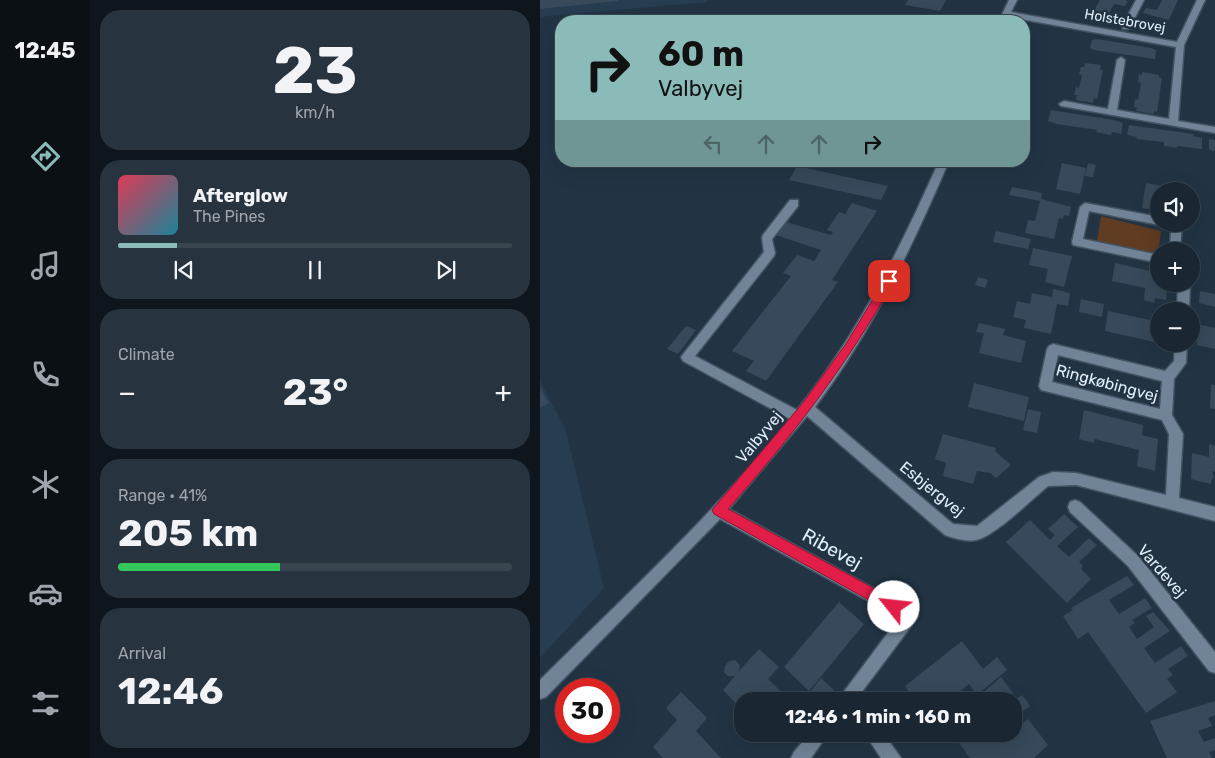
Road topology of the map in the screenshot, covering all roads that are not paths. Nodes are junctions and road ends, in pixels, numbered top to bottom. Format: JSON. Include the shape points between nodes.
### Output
{"nodes":[{"id":1,"x":1013,"y":0,"type":"edge"},
{"id":2,"x":1140,"y":0,"type":"edge"},
{"id":3,"x":1201,"y":0,"type":"edge"},
{"id":4,"x":1006,"y":15,"type":"edge"},
{"id":5,"x":1030,"y":22,"type":"edge"},
{"id":6,"x":1126,"y":27,"type":"dead end"},
{"id":7,"x":1180,"y":45,"type":"junction"},
{"id":8,"x":1121,"y":60,"type":"dead end"},
{"id":9,"x":1064,"y":104,"type":"dead end"},
{"id":10,"x":1112,"y":112,"type":"junction"},
{"id":11,"x":1173,"y":123,"type":"junction"},
{"id":12,"x":1215,"y":130,"type":"edge"},
{"id":13,"x":941,"y":167,"type":"edge"},
{"id":14,"x":794,"y":203,"type":"dead end"},
{"id":15,"x":1150,"y":219,"type":"edge"},
{"id":16,"x":1150,"y":257,"type":"edge"},
{"id":17,"x":1181,"y":352,"type":"edge"},
{"id":18,"x":1168,"y":377,"type":"junction"},
{"id":19,"x":803,"y":412,"type":"junction"},
{"id":20,"x":1166,"y":416,"type":"junction"},
{"id":21,"x":1172,"y":504,"type":"junction"},
{"id":22,"x":1075,"y":507,"type":"dead end"},
{"id":23,"x":718,"y":510,"type":"junction"},
{"id":24,"x":1215,"y":514,"type":"edge"},
{"id":25,"x":1215,"y":665,"type":"edge"},
{"id":26,"x":540,"y":691,"type":"edge"},
{"id":27,"x":854,"y":692,"type":"edge"},
{"id":28,"x":813,"y":742,"type":"edge"},
{"id":29,"x":879,"y":742,"type":"edge"},
{"id":30,"x":800,"y":758,"type":"edge"},
{"id":31,"x":892,"y":758,"type":"edge"}],
"edges":[{"from":1,"to":4,"type":"street"},
{"from":2,"to":6,"type":"street","name":"Holstebrovej"},
{"from":3,"to":7,"type":"street","name":"Holstebrovej"},
{"from":5,"to":7,"type":"street","name":"Holstebrovej"},
{"from":7,"to":11,"type":"street","name":"Holstebrovej"},
{"from":8,"to":10,"type":"street"},
{"from":9,"to":10,"type":"street"},
{"from":10,"to":11,"type":"street"},
{"from":11,"to":12,"type":"street"},
{"from":13,"to":19,"type":"street","name":"Valbyvej","via":[[882,295],[850,347]]},
{"from":14,"to":19,"type":"street","name":"Esbjergvej","via":[[767,238],[770,253],[687,357]]},
{"from":15,"to":16,"type":"street","via":[[1085,207],[1077,242]]},
{"from":17,"to":18,"type":"street","name":"Ringkøbingvej","via":[[1180,363]]},
{"from":18,"to":20,"type":"street","name":"Ringkøbingvej"},
{"from":18,"to":20,"type":"street","name":"Ringkøbingvej","via":[[1052,349],[1045,386]]},
{"from":19,"to":21,"type":"street","name":"Esbjergvej","via":[[950,530],[962,533],[980,532],[1036,486],[1053,478],[1076,479]]},
{"from":19,"to":23,"type":"street","name":"Valbyvej"},
{"from":20,"to":21,"type":"street","name":"Ringkøbingvej","via":[[1176,434]]},
{"from":21,"to":24,"type":"street","name":"Esbjergvej"},
{"from":22,"to":25,"type":"street","name":"Vardevej","via":[[1133,561]]},
{"from":23,"to":26,"type":"street","name":"Valbyvej"},
{"from":23,"to":27,"type":"street","name":"Ribevej","via":[[910,616]]},
{"from":28,"to":30,"type":"street"},
{"from":29,"to":31,"type":"street"}]}
